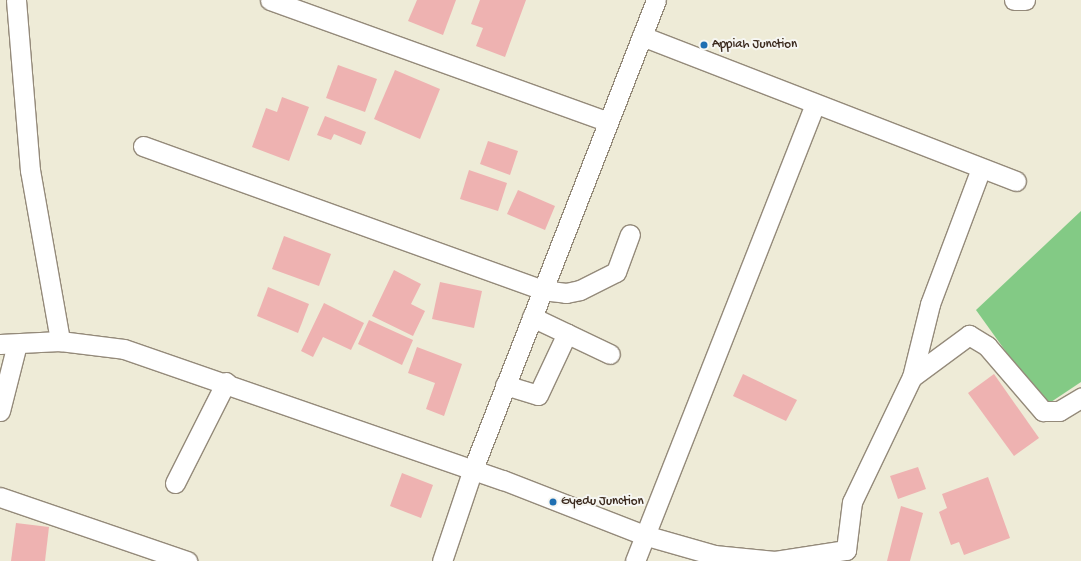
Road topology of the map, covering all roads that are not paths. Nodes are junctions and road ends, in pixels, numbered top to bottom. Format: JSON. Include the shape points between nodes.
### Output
{"nodes":[{"id":1,"x":16,"y":0,"type":"edge"},
{"id":2,"x":270,"y":0,"type":"edge"},
{"id":3,"x":656,"y":0,"type":"edge"},
{"id":4,"x":1014,"y":0,"type":"edge"},
{"id":5,"x":1025,"y":0,"type":"edge"},
{"id":6,"x":642,"y":36,"type":"junction"},
{"id":7,"x":815,"y":104,"type":"junction"},
{"id":8,"x":608,"y":122,"type":"junction"},
{"id":9,"x":143,"y":146,"type":"dead end"},
{"id":10,"x":981,"y":168,"type":"junction"},
{"id":11,"x":1016,"y":181,"type":"dead end"},
{"id":12,"x":630,"y":234,"type":"dead end"},
{"id":13,"x":542,"y":290,"type":"junction"},
{"id":14,"x":532,"y":317,"type":"junction"},
{"id":15,"x":567,"y":333,"type":"junction"},
{"id":16,"x":60,"y":341,"type":"junction"},
{"id":17,"x":9,"y":344,"type":"edge"},
{"id":18,"x":610,"y":354,"type":"dead end"},
{"id":19,"x":912,"y":377,"type":"junction"},
{"id":20,"x":226,"y":382,"type":"junction"},
{"id":21,"x":506,"y":385,"type":"junction"},
{"id":22,"x":1081,"y":398,"type":"edge"},
{"id":23,"x":0,"y":411,"type":"edge"},
{"id":24,"x":473,"y":469,"type":"junction"},
{"id":25,"x":175,"y":483,"type":"dead end"},
{"id":26,"x":0,"y":496,"type":"edge"},
{"id":27,"x":644,"y":535,"type":"junction"},
{"id":28,"x":848,"y":556,"type":"edge"},
{"id":29,"x":187,"y":561,"type":"edge"},
{"id":30,"x":442,"y":561,"type":"edge"},
{"id":31,"x":635,"y":561,"type":"edge"}],
"edges":[{"from":1,"to":16,"type":"street","via":[[30,170]]},
{"from":2,"to":8,"type":"street"},
{"from":3,"to":6,"type":"street"},
{"from":4,"to":5,"type":"street"},
{"from":6,"to":7,"type":"street"},
{"from":6,"to":8,"type":"street"},
{"from":7,"to":10,"type":"street"},
{"from":7,"to":27,"type":"street"},
{"from":8,"to":13,"type":"street"},
{"from":9,"to":13,"type":"street"},
{"from":10,"to":11,"type":"street"},
{"from":10,"to":19,"type":"street","via":[[930,304]]},
{"from":12,"to":13,"type":"street","via":[[616,272],[580,290],[566,293]]},
{"from":13,"to":14,"type":"street"},
{"from":14,"to":15,"type":"street"},
{"from":14,"to":21,"type":"street"},
{"from":15,"to":18,"type":"street"},
{"from":15,"to":21,"type":"street","via":[[541,392],[532,394]]},
{"from":16,"to":17,"type":"street"},
{"from":16,"to":20,"type":"street","via":[[124,349]]},
{"from":17,"to":23,"type":"street"},
{"from":19,"to":22,"type":"street","via":[[969,335],[987,346],[1043,411],[1059,411]]},
{"from":19,"to":28,"type":"street","via":[[852,502]]},
{"from":20,"to":24,"type":"street"},
{"from":20,"to":25,"type":"street"},
{"from":21,"to":24,"type":"street"},
{"from":24,"to":27,"type":"street"},
{"from":24,"to":30,"type":"street"},
{"from":26,"to":29,"type":"street"},
{"from":27,"to":28,"type":"street","via":[[739,560]]},
{"from":27,"to":31,"type":"street"}]}
